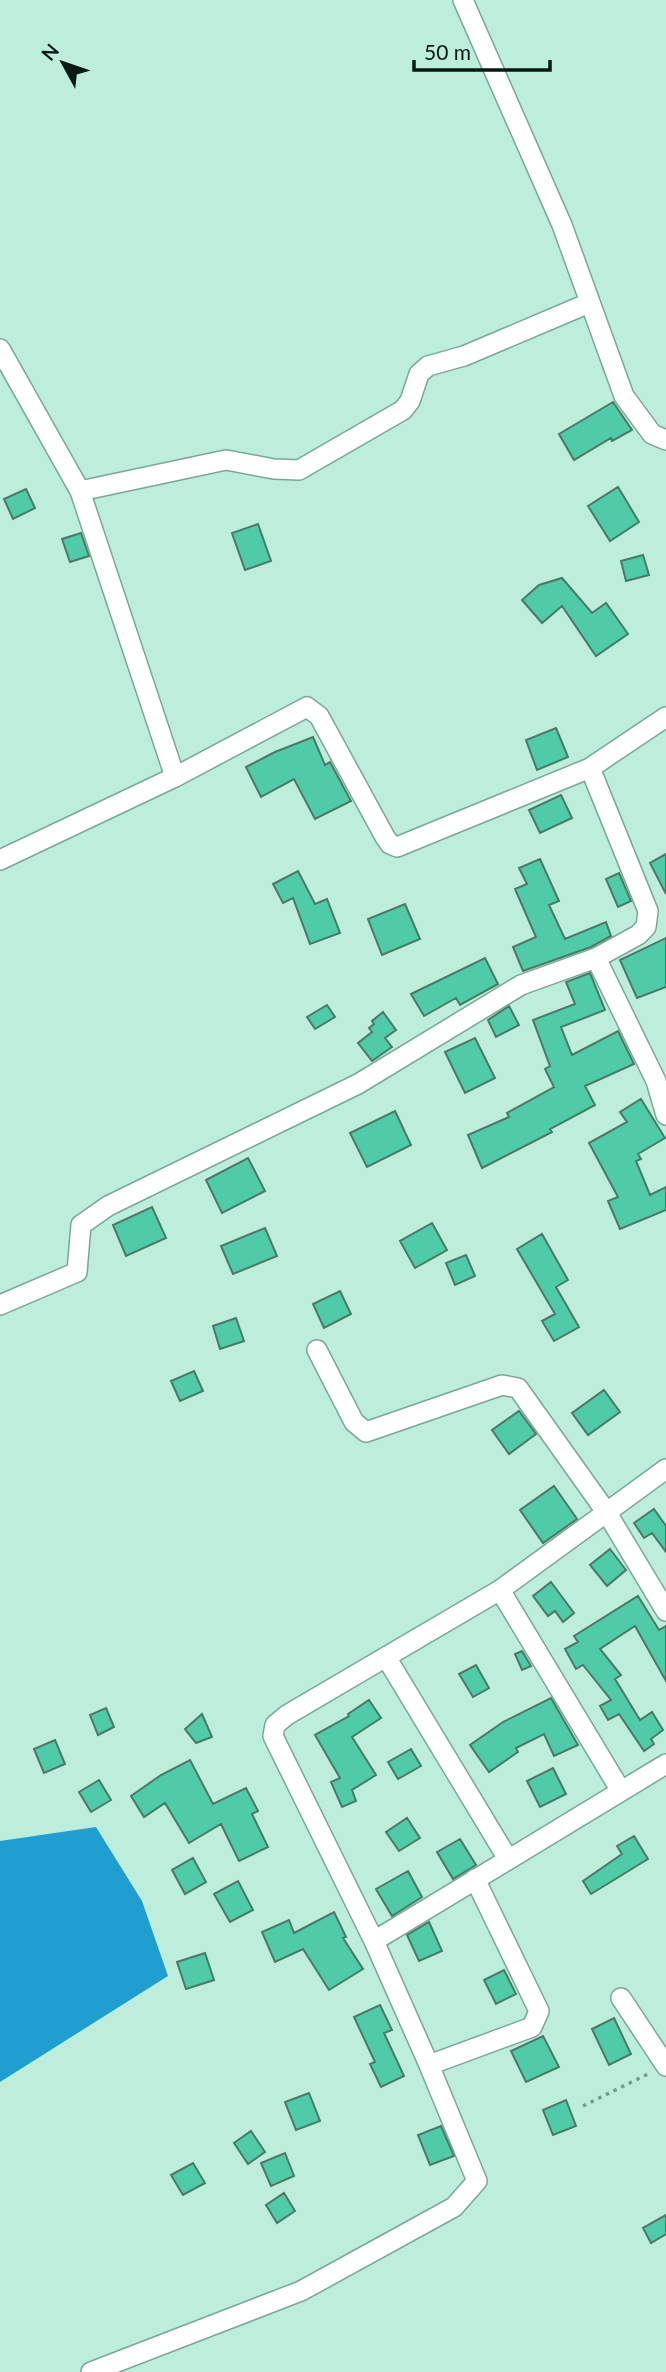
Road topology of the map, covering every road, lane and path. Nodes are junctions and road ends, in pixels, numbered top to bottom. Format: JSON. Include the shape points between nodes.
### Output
{"nodes":[{"id":1,"x":463,"y":0,"type":"edge"},
{"id":2,"x":589,"y":303,"type":"junction"},
{"id":3,"x":0,"y":349,"type":"edge"},
{"id":4,"x":666,"y":440,"type":"edge"},
{"id":5,"x":80,"y":491,"type":"junction"},
{"id":6,"x":666,"y":717,"type":"edge"},
{"id":7,"x":590,"y":768,"type":"junction"},
{"id":8,"x":175,"y":777,"type":"junction"},
{"id":9,"x":0,"y":860,"type":"edge"},
{"id":10,"x":596,"y":958,"type":"junction"},
{"id":11,"x":666,"y":1115,"type":"edge"},
{"id":12,"x":0,"y":1305,"type":"edge"},
{"id":13,"x":317,"y":1350,"type":"dead end"},
{"id":14,"x":666,"y":1469,"type":"edge"},
{"id":15,"x":607,"y":1513,"type":"junction"},
{"id":16,"x":500,"y":1590,"type":"junction"},
{"id":17,"x":666,"y":1611,"type":"edge"},
{"id":18,"x":386,"y":1657,"type":"junction"},
{"id":19,"x":666,"y":1764,"type":"edge"},
{"id":20,"x":621,"y":1791,"type":"junction"},
{"id":21,"x":508,"y":1859,"type":"junction"},
{"id":22,"x":475,"y":1879,"type":"junction"},
{"id":23,"x":374,"y":1941,"type":"junction"},
{"id":24,"x":621,"y":1998,"type":"dead end"},
{"id":25,"x":429,"y":2065,"type":"junction"},
{"id":26,"x":666,"y":2066,"type":"edge"},
{"id":27,"x":583,"y":2106,"type":"dead end"},
{"id":28,"x":91,"y":2372,"type":"edge"}],
"edges":[{"from":1,"to":2,"type":"street","via":[[562,225]]},
{"from":2,"to":4,"type":"street","via":[[624,396],[652,434]]},
{"from":2,"to":5,"type":"street","via":[[464,356],[428,366],[419,374],[403,410],[299,470],[226,460]]},
{"from":3,"to":5,"type":"street"},
{"from":5,"to":8,"type":"street"},
{"from":6,"to":7,"type":"street"},
{"from":7,"to":8,"type":"street","via":[[397,847],[385,837],[319,716],[307,707]]},
{"from":7,"to":10,"type":"street","via":[[648,911],[646,928]]},
{"from":8,"to":9,"type":"street"},
{"from":10,"to":11,"type":"street","via":[[656,1081]]},
{"from":10,"to":12,"type":"street","via":[[521,985],[358,1084],[108,1206],[80,1225],[77,1272]]},
{"from":13,"to":15,"type":"street","via":[[354,1422],[366,1432],[502,1385],[518,1388]]},
{"from":14,"to":15,"type":"street"},
{"from":15,"to":16,"type":"street"},
{"from":15,"to":17,"type":"street"},
{"from":16,"to":18,"type":"street"},
{"from":16,"to":20,"type":"street"},
{"from":18,"to":21,"type":"street"},
{"from":18,"to":23,"type":"street","via":[[287,1715],[275,1725],[273,1736]]},
{"from":19,"to":20,"type":"street"},
{"from":20,"to":21,"type":"street"},
{"from":21,"to":22,"type":"street"},
{"from":22,"to":23,"type":"street"},
{"from":22,"to":25,"type":"street","via":[[539,2011],[532,2026]]},
{"from":23,"to":25,"type":"street"},
{"from":24,"to":26,"type":"street"},
{"from":25,"to":28,"type":"street","via":[[477,2181],[454,2207],[302,2291]]},
{"from":26,"to":27,"type":"path"}]}
